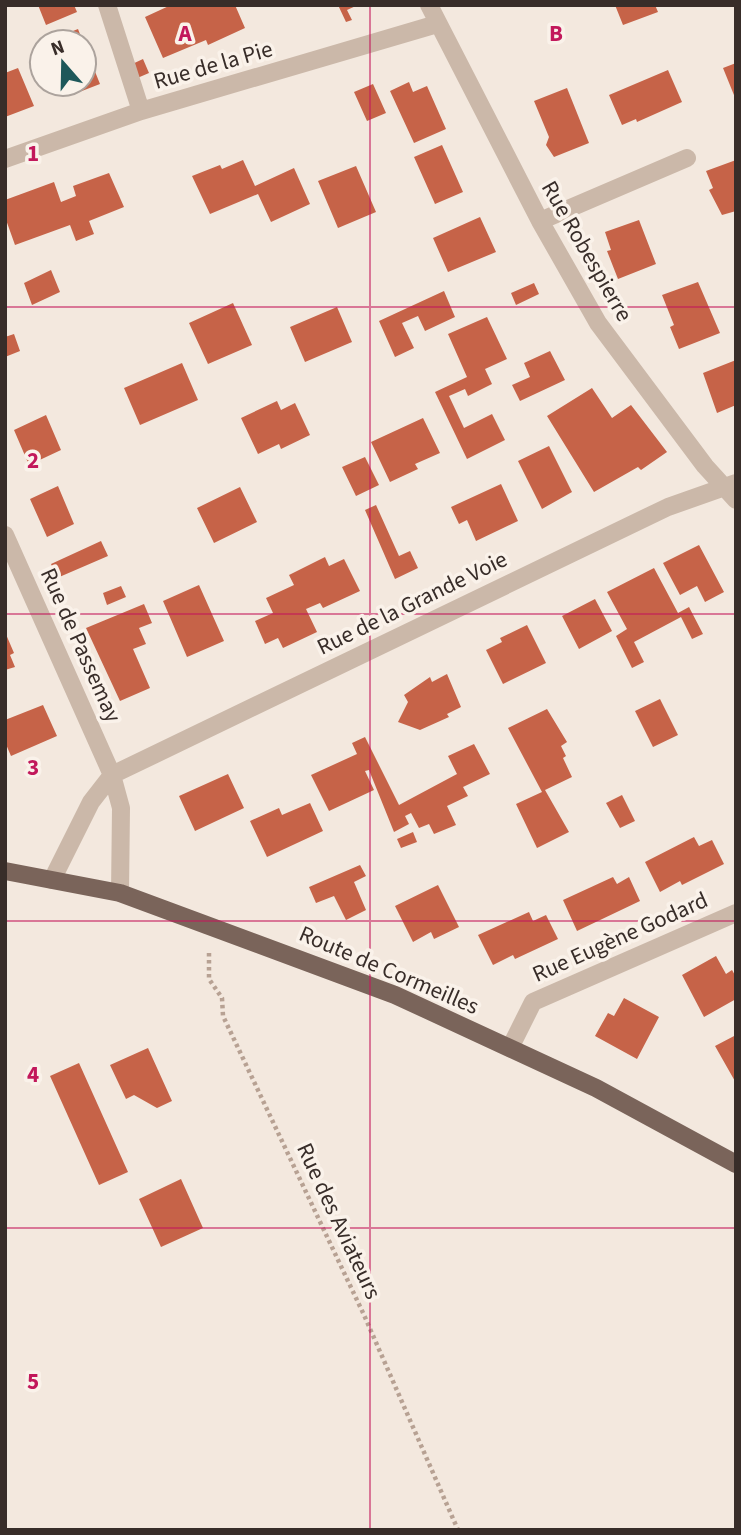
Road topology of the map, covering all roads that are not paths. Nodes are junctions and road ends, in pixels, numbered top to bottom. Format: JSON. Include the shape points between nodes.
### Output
{"nodes":[{"id":1,"x":107,"y":5,"type":"edge"},
{"id":2,"x":429,"y":5,"type":"edge"},
{"id":3,"x":437,"y":24,"type":"junction"},
{"id":4,"x":141,"y":111,"type":"junction"},
{"id":5,"x":687,"y":158,"type":"dead end"},
{"id":6,"x":5,"y":159,"type":"edge"},
{"id":7,"x":540,"y":221,"type":"junction"},
{"id":8,"x":732,"y":490,"type":"edge"},
{"id":9,"x":5,"y":535,"type":"edge"},
{"id":10,"x":112,"y":775,"type":"junction"},
{"id":11,"x":5,"y":871,"type":"edge"},
{"id":12,"x":52,"y":880,"type":"junction"},
{"id":13,"x":120,"y":893,"type":"junction"},
{"id":14,"x":736,"y":914,"type":"edge"},
{"id":15,"x":510,"y":1048,"type":"junction"},
{"id":16,"x":736,"y":1164,"type":"edge"}],
"edges":[{"from":1,"to":4,"type":"street"},
{"from":2,"to":3,"type":"street","name":"Rue Robespierre"},
{"from":3,"to":4,"type":"street","name":"Rue de la Pie"},
{"from":3,"to":7,"type":"street","name":"Rue Robespierre"},
{"from":4,"to":6,"type":"street","name":"Rue de la Pie"},
{"from":5,"to":7,"type":"street"},
{"from":7,"to":8,"type":"street","name":"Rue Robespierre","via":[[598,323],[705,466]]},
{"from":8,"to":10,"type":"street","name":"Rue de la Grande Voie","via":[[668,507]]},
{"from":9,"to":10,"type":"street","name":"Rue de Passemay"},
{"from":10,"to":12,"type":"street","name":"Rue de la Grande Voie","via":[[91,802]]},
{"from":10,"to":13,"type":"street","via":[[121,808]]},
{"from":11,"to":12,"type":"main road","name":"Route de Cormeilles"},
{"from":12,"to":13,"type":"main road","name":"Route de Cormeilles"},
{"from":13,"to":15,"type":"main road","name":"Route de Cormeilles","via":[[395,995]]},
{"from":14,"to":15,"type":"street","name":"Rue Eugène Godard","via":[[533,1002]]},
{"from":15,"to":16,"type":"main road","name":"Route de Cormeilles","via":[[596,1088]]}]}
